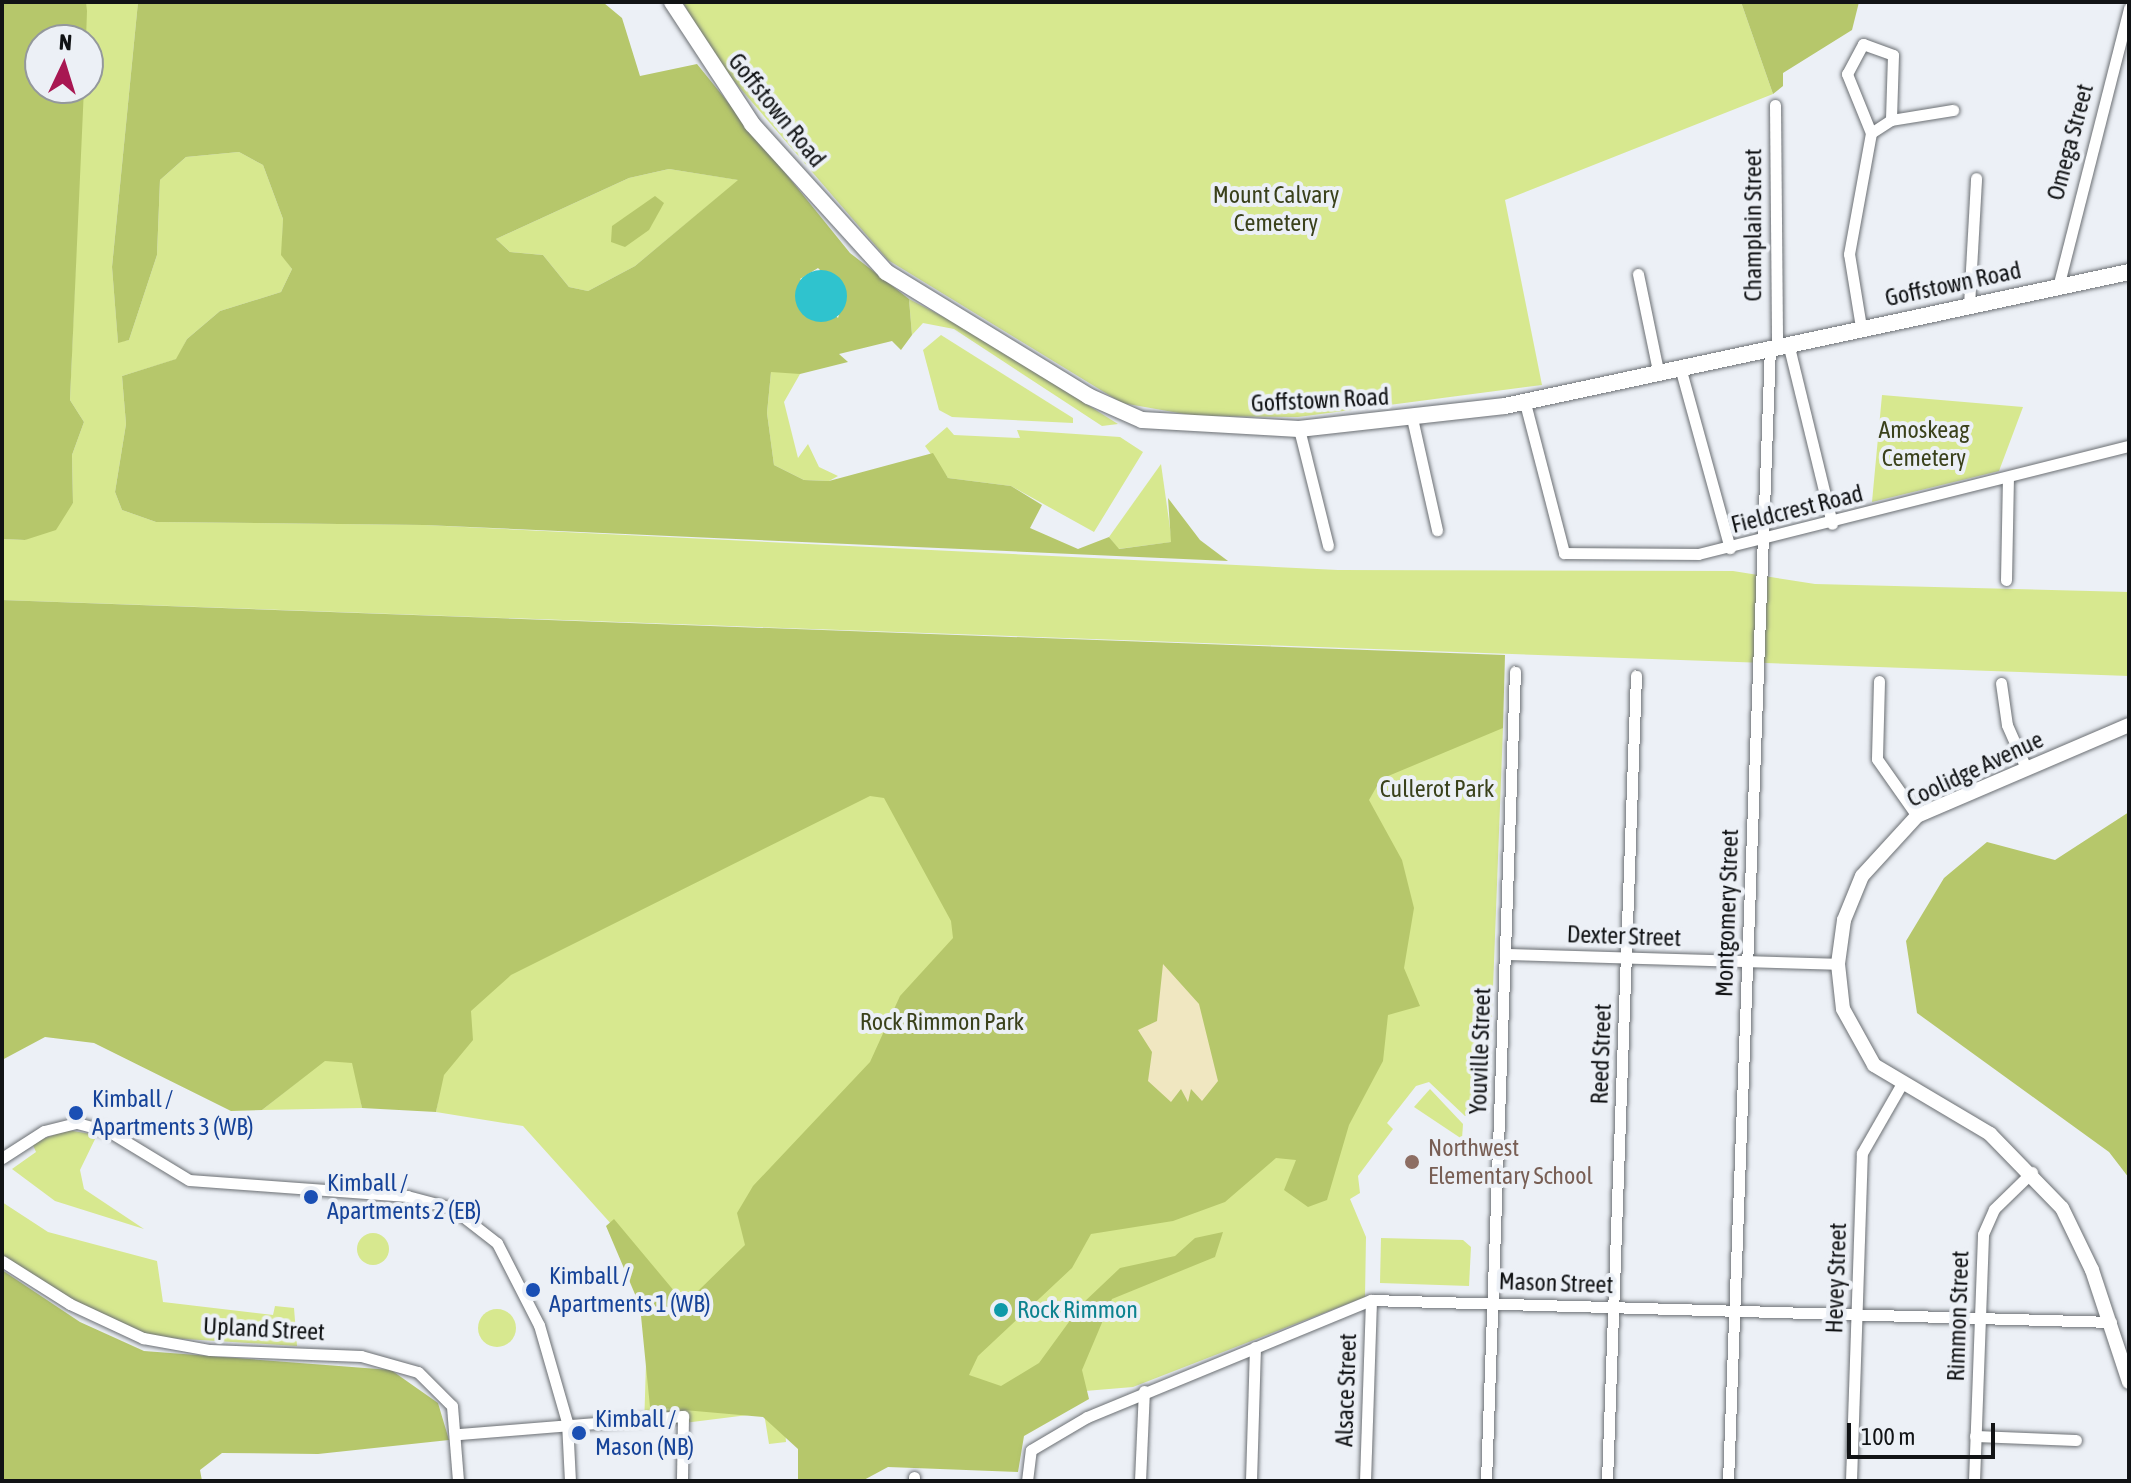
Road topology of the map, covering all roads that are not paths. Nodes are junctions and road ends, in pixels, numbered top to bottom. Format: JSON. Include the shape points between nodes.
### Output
{"nodes":[{"id":1,"x":672,"y":2,"type":"edge"},
{"id":2,"x":2129,"y":8,"type":"edge"},
{"id":3,"x":1775,"y":105,"type":"dead end"},
{"id":4,"x":1953,"y":110,"type":"dead end"},
{"id":5,"x":1891,"y":120,"type":"junction"},
{"id":6,"x":1871,"y":133,"type":"junction"},
{"id":7,"x":1976,"y":178,"type":"dead end"},
{"id":8,"x":2129,"y":272,"type":"edge"},
{"id":9,"x":1638,"y":274,"type":"dead end"},
{"id":10,"x":2058,"y":287,"type":"junction"},
{"id":11,"x":1969,"y":305,"type":"junction"},
{"id":12,"x":1861,"y":327,"type":"junction"},
{"id":13,"x":1778,"y":346,"type":"junction"},
{"id":14,"x":1680,"y":367,"type":"junction"},
{"id":15,"x":1658,"y":371,"type":"junction"},
{"id":16,"x":1525,"y":403,"type":"junction"},
{"id":17,"x":1412,"y":418,"type":"junction"},
{"id":18,"x":1299,"y":429,"type":"junction"},
{"id":19,"x":2129,"y":446,"type":"edge"},
{"id":20,"x":2008,"y":478,"type":"junction"},
{"id":21,"x":1832,"y":524,"type":"junction"},
{"id":22,"x":1437,"y":530,"type":"dead end"},
{"id":23,"x":1762,"y":542,"type":"junction"},
{"id":24,"x":1328,"y":545,"type":"dead end"},
{"id":25,"x":1730,"y":548,"type":"junction"},
{"id":26,"x":2006,"y":580,"type":"dead end"},
{"id":27,"x":1515,"y":672,"type":"dead end"},
{"id":28,"x":1636,"y":676,"type":"dead end"},
{"id":29,"x":1879,"y":681,"type":"dead end"},
{"id":30,"x":2001,"y":683,"type":"dead end"},
{"id":31,"x":2129,"y":725,"type":"edge"},
{"id":32,"x":2026,"y":768,"type":"junction"},
{"id":33,"x":1917,"y":816,"type":"junction"},
{"id":34,"x":1505,"y":954,"type":"junction"},
{"id":35,"x":1627,"y":958,"type":"junction"},
{"id":36,"x":1748,"y":961,"type":"junction"},
{"id":37,"x":1838,"y":964,"type":"junction"},
{"id":38,"x":1900,"y":1087,"type":"junction"},
{"id":39,"x":2,"y":1158,"type":"edge"},
{"id":40,"x":2032,"y":1172,"type":"junction"},
{"id":41,"x":2,"y":1261,"type":"edge"},
{"id":42,"x":1371,"y":1300,"type":"junction"},
{"id":43,"x":1493,"y":1303,"type":"junction"},
{"id":44,"x":1614,"y":1307,"type":"junction"},
{"id":45,"x":1733,"y":1310,"type":"junction"},
{"id":46,"x":1857,"y":1314,"type":"junction"},
{"id":47,"x":1980,"y":1319,"type":"junction"},
{"id":48,"x":2111,"y":1322,"type":"junction"},
{"id":49,"x":1255,"y":1347,"type":"junction"},
{"id":50,"x":2129,"y":1382,"type":"edge"},
{"id":51,"x":1144,"y":1391,"type":"junction"},
{"id":52,"x":567,"y":1422,"type":"junction"},
{"id":53,"x":459,"y":1434,"type":"junction"},
{"id":54,"x":1975,"y":1436,"type":"junction"},
{"id":55,"x":2076,"y":1440,"type":"dead end"},
{"id":56,"x":458,"y":1481,"type":"edge"},
{"id":57,"x":570,"y":1481,"type":"edge"},
{"id":58,"x":682,"y":1481,"type":"edge"},
{"id":59,"x":1027,"y":1481,"type":"edge"},
{"id":60,"x":1140,"y":1481,"type":"edge"},
{"id":61,"x":1251,"y":1481,"type":"edge"},
{"id":62,"x":1365,"y":1481,"type":"edge"},
{"id":63,"x":1486,"y":1481,"type":"edge"},
{"id":64,"x":1607,"y":1481,"type":"edge"},
{"id":65,"x":1728,"y":1481,"type":"edge"},
{"id":66,"x":1851,"y":1481,"type":"edge"},
{"id":67,"x":1974,"y":1481,"type":"edge"}],
"edges":[{"from":1,"to":18,"type":"main road","name":"Goffstown Road","via":[[752,124],[898,283],[1129,417]]},
{"from":2,"to":10,"type":"street","name":"Omega Street"},
{"from":3,"to":13,"type":"street","name":"Champlain Street"},
{"from":4,"to":5,"type":"street"},
{"from":5,"to":6,"type":"street"},
{"from":5,"to":6,"type":"street","via":[[1893,55],[1863,44],[1847,74]]},
{"from":6,"to":12,"type":"street","via":[[1849,254]]},
{"from":7,"to":11,"type":"street"},
{"from":8,"to":10,"type":"main road","name":"Goffstown Road"},
{"from":9,"to":15,"type":"street"},
{"from":10,"to":11,"type":"main road","name":"Goffstown Road"},
{"from":11,"to":12,"type":"main road","name":"Goffstown Road"},
{"from":12,"to":13,"type":"main road","name":"Goffstown Road"},
{"from":13,"to":14,"type":"main road","name":"Goffstown Road"},
{"from":13,"to":21,"type":"street"},
{"from":13,"to":23,"type":"street","name":"Montgomery Street"},
{"from":14,"to":15,"type":"main road","name":"Goffstown Road"},
{"from":14,"to":25,"type":"street"},
{"from":15,"to":16,"type":"main road","name":"Goffstown Road"},
{"from":16,"to":17,"type":"main road","name":"Goffstown Road"},
{"from":16,"to":25,"type":"street","name":"Fieldcrest Road","via":[[1564,553],[1686,555]]},
{"from":17,"to":18,"type":"main road","name":"Goffstown Road"},
{"from":17,"to":22,"type":"street"},
{"from":18,"to":24,"type":"street"},
{"from":19,"to":20,"type":"street","name":"Fieldcrest Road"},
{"from":20,"to":21,"type":"street","name":"Fieldcrest Road"},
{"from":20,"to":26,"type":"street"},
{"from":21,"to":23,"type":"street","name":"Fieldcrest Road"},
{"from":23,"to":25,"type":"street","name":"Fieldcrest Road"},
{"from":23,"to":36,"type":"street","name":"Montgomery Street"},
{"from":27,"to":34,"type":"street","name":"Youville Street"},
{"from":28,"to":35,"type":"street","name":"Reed Street"},
{"from":29,"to":33,"type":"street","via":[[1877,759]]},
{"from":30,"to":32,"type":"street","via":[[2007,725]]},
{"from":31,"to":32,"type":"street","name":"Coolidge Avenue"},
{"from":32,"to":33,"type":"street","name":"Coolidge Avenue"},
{"from":33,"to":37,"type":"street","name":"Coolidge Avenue","via":[[1862,876],[1844,920]]},
{"from":34,"to":35,"type":"street","name":"Dexter Street"},
{"from":34,"to":43,"type":"street","name":"Youville Street"},
{"from":35,"to":36,"type":"street","name":"Dexter Street"},
{"from":35,"to":44,"type":"street","name":"Reed Street"},
{"from":36,"to":37,"type":"street","name":"Dexter Street"},
{"from":36,"to":45,"type":"street","name":"Montgomery Street"},
{"from":37,"to":38,"type":"street","name":"Coolidge Avenue","via":[[1847,1022],[1874,1065]]},
{"from":38,"to":40,"type":"street","name":"Coolidge Avenue","via":[[1976,1124]]},
{"from":38,"to":46,"type":"street","name":"Hevey Street","via":[[1864,1143]]},
{"from":39,"to":52,"type":"street","via":[[44,1131],[77,1123],[110,1132],[189,1180],[407,1196],[452,1208],[481,1227],[510,1262],[547,1346]]},
{"from":40,"to":47,"type":"street","name":"Rimmon Street","via":[[1987,1218]]},
{"from":40,"to":48,"type":"street","name":"Coolidge Avenue","via":[[2074,1228]]},
{"from":41,"to":53,"type":"street","name":"Upland Street","via":[[80,1310],[143,1338],[210,1350],[361,1356],[407,1367],[446,1395]]},
{"from":42,"to":43,"type":"street","name":"Mason Street"},
{"from":42,"to":49,"type":"street","name":"Mason Street"},
{"from":42,"to":62,"type":"street","name":"Alsace Street"},
{"from":43,"to":44,"type":"street","name":"Mason Street"},
{"from":43,"to":63,"type":"street","name":"Youville Street"},
{"from":44,"to":45,"type":"street","name":"Mason Street"},
{"from":44,"to":64,"type":"street","name":"Reed Street"},
{"from":45,"to":46,"type":"street","name":"Mason Street"},
{"from":45,"to":65,"type":"street","name":"Montgomery Street"},
{"from":46,"to":47,"type":"street","name":"Mason Street"},
{"from":46,"to":66,"type":"street","name":"Hevey Street"},
{"from":47,"to":48,"type":"street","name":"Mason Street"},
{"from":47,"to":54,"type":"street","name":"Rimmon Street"},
{"from":48,"to":50,"type":"street","name":"Coolidge Avenue"},
{"from":49,"to":51,"type":"street","name":"Mason Street"},
{"from":49,"to":61,"type":"street"},
{"from":51,"to":59,"type":"street","name":"Mason Street","via":[[1031,1450]]},
{"from":51,"to":60,"type":"street"},
{"from":52,"to":53,"type":"street"},
{"from":52,"to":57,"type":"street"},
{"from":52,"to":58,"type":"street","via":[[683,1416]]},
{"from":53,"to":56,"type":"street","name":"Upland Street"},
{"from":54,"to":55,"type":"street"},
{"from":54,"to":67,"type":"street","name":"Rimmon Street"}]}
